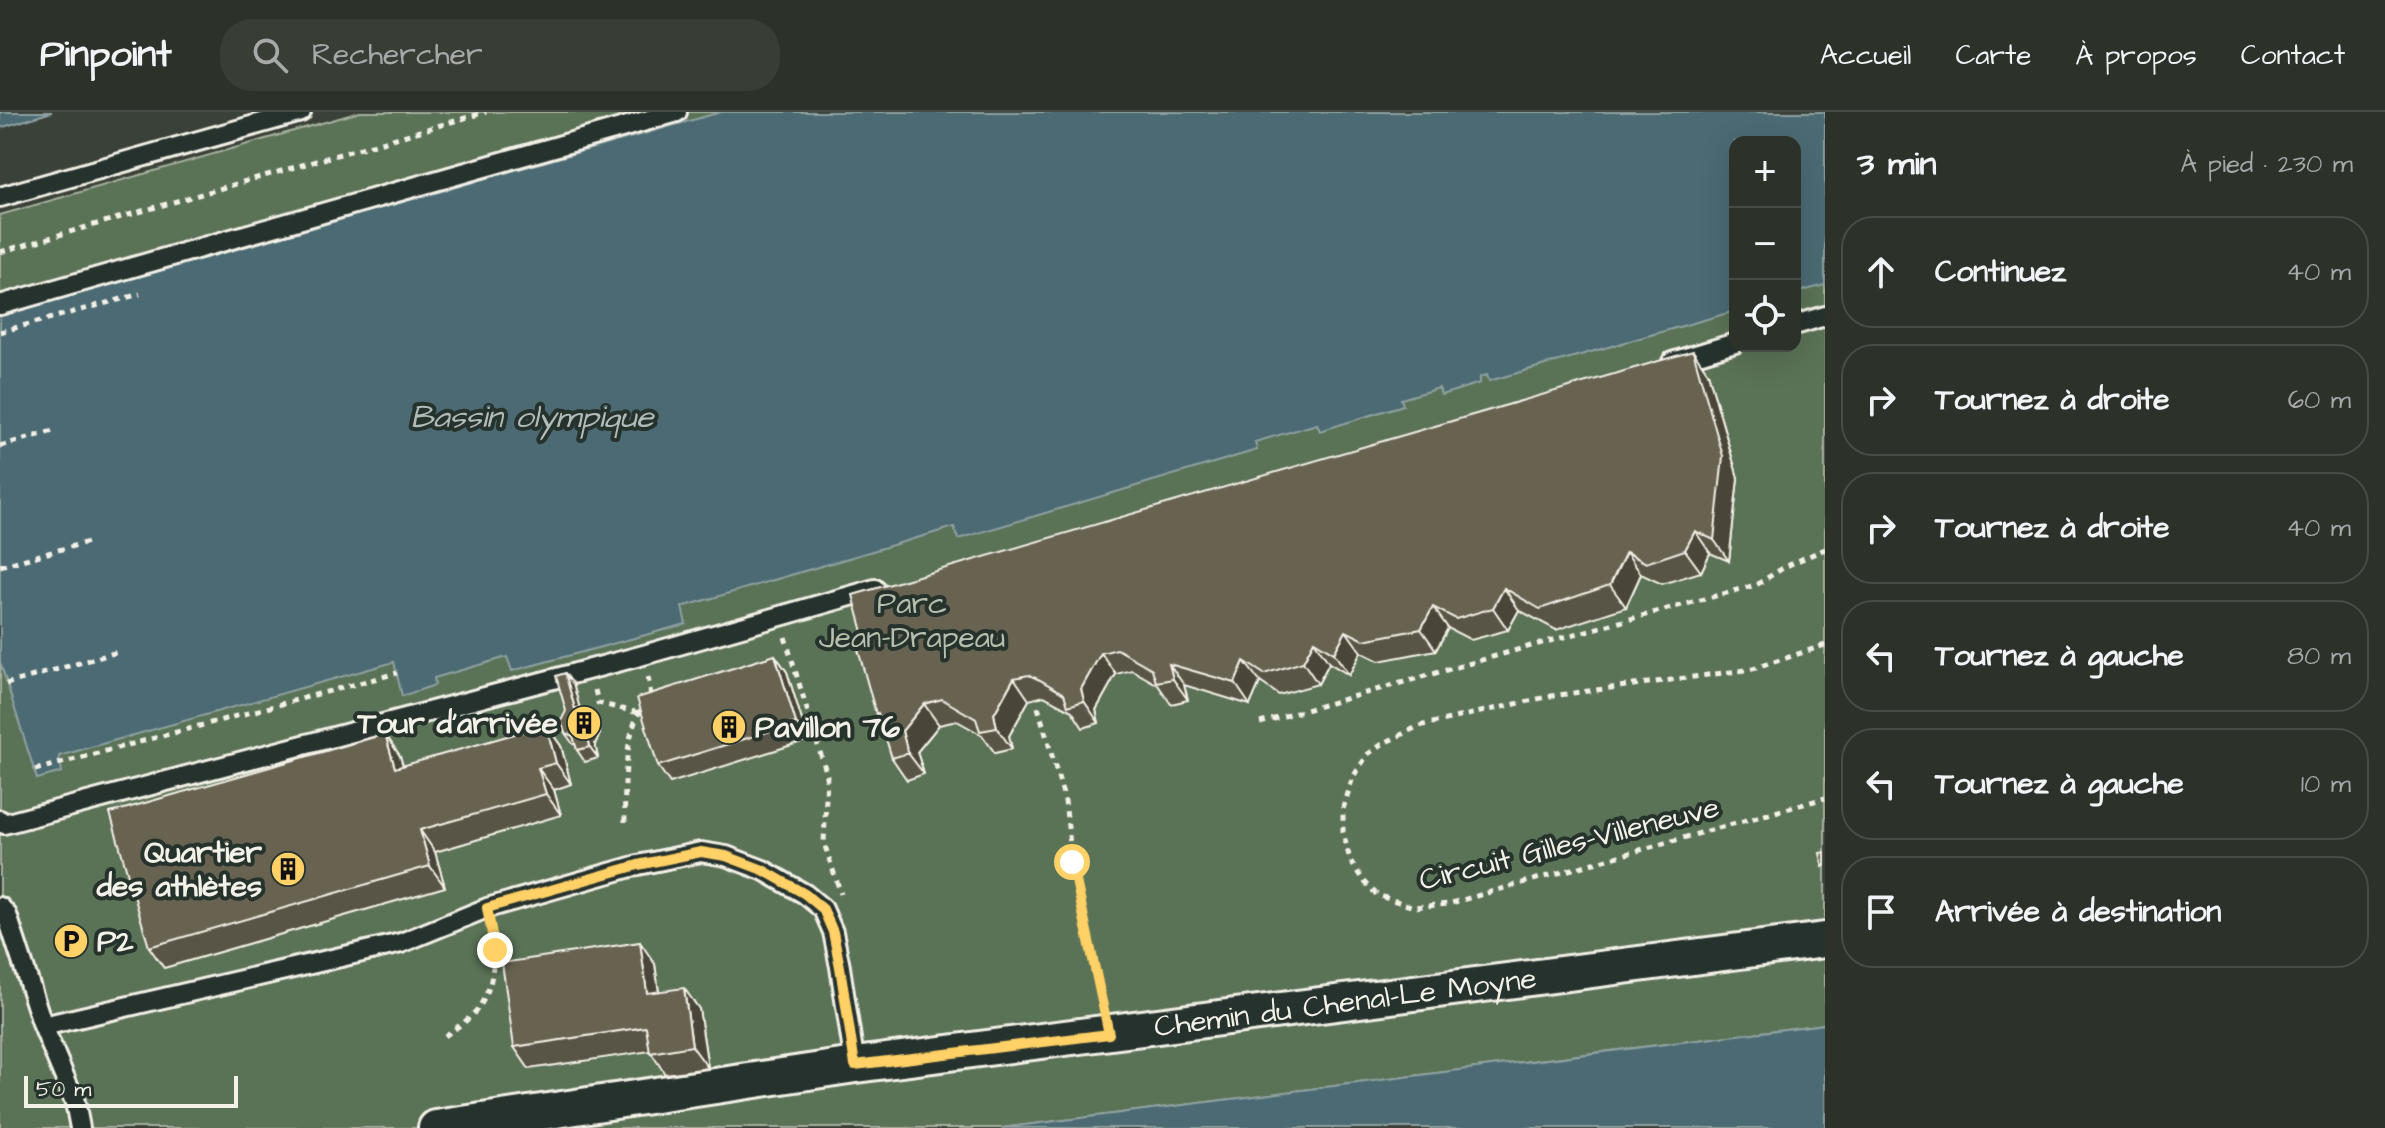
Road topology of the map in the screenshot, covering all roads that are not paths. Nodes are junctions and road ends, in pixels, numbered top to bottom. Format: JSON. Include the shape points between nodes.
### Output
{"nodes":[{"id":1,"x":301,"y":112,"type":"edge"},
{"id":2,"x":677,"y":112,"type":"edge"},
{"id":3,"x":0,"y":197,"type":"edge"},
{"id":4,"x":0,"y":305,"type":"edge"},
{"id":5,"x":1825,"y":316,"type":"edge"},
{"id":6,"x":1801,"y":323,"type":"edge"},
{"id":7,"x":1729,"y":345,"type":"edge"},
{"id":8,"x":1660,"y":365,"type":"edge"},
{"id":9,"x":887,"y":586,"type":"edge"},
{"id":10,"x":1,"y":823,"type":"edge"},
{"id":11,"x":0,"y":907,"type":"edge"},
{"id":12,"x":1825,"y":940,"type":"edge"},
{"id":13,"x":43,"y":1026,"type":"junction"},
{"id":14,"x":855,"y":1065,"type":"junction"},
{"id":15,"x":80,"y":1128,"type":"edge"},
{"id":16,"x":436,"y":1128,"type":"edge"}],
"edges":[{"from":1,"to":3,"type":"lane"},
{"from":2,"to":4,"type":"lane"},
{"from":5,"to":6,"type":"lane"},
{"from":7,"to":8,"type":"lane"},
{"from":9,"to":10,"type":"lane"},
{"from":11,"to":13,"type":"lane"},
{"from":12,"to":14,"type":"street","name":"Chemin du Chenal-Le Moyne"},
{"from":13,"to":14,"type":"lane","via":[[401,943],[487,908],[701,852],[763,870],[823,909],[833,932]]},
{"from":13,"to":15,"type":"lane","via":[[75,1102]]},
{"from":14,"to":16,"type":"street","name":"Chemin du Chenal-Le Moyne"}]}
